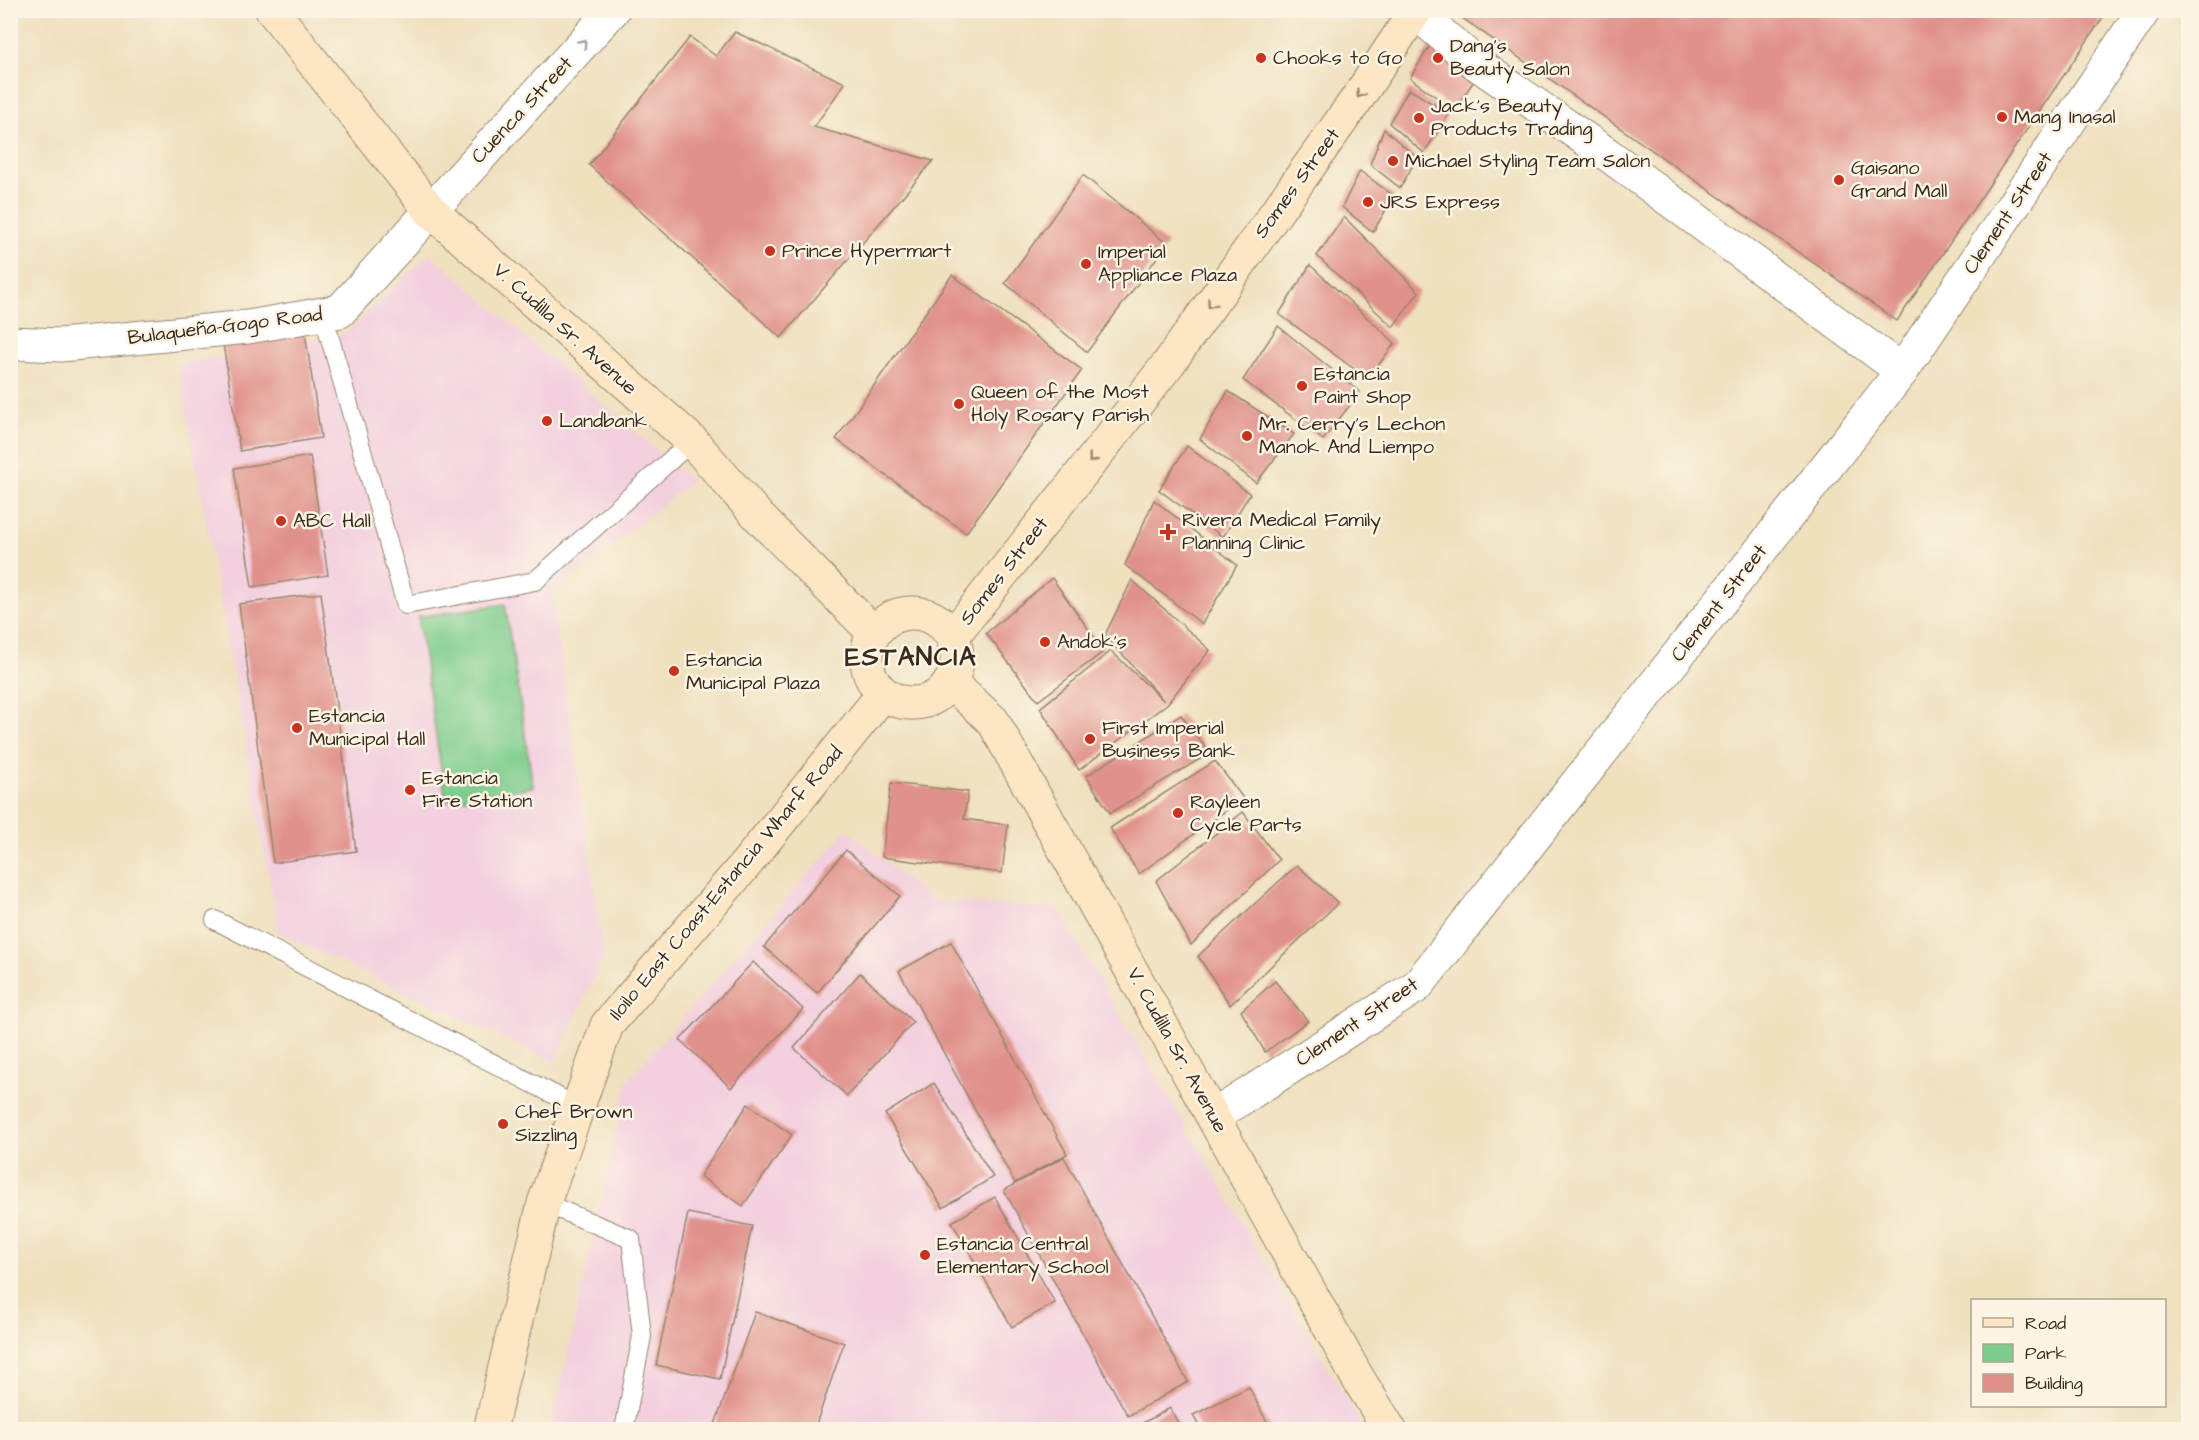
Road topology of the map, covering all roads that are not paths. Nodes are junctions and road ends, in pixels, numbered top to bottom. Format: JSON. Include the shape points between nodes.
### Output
{"nodes":[{"id":1,"x":272,"y":10,"type":"edge"},
{"id":2,"x":613,"y":10,"type":"edge"},
{"id":3,"x":2144,"y":10,"type":"edge"},
{"id":4,"x":1416,"y":11,"type":"edge"},
{"id":5,"x":430,"y":210,"type":"junction"},
{"id":6,"x":323,"y":314,"type":"junction"},
{"id":7,"x":10,"y":343,"type":"edge"},
{"id":8,"x":1902,"y":370,"type":"junction"},
{"id":9,"x":692,"y":441,"type":"junction"},
{"id":10,"x":874,"y":633,"type":"junction"},
{"id":11,"x":952,"y":637,"type":"junction"},
{"id":12,"x":950,"y":682,"type":"junction"},
{"id":13,"x":883,"y":694,"type":"junction"},
{"id":14,"x":215,"y":920,"type":"dead end"},
{"id":15,"x":578,"y":1107,"type":"junction"},
{"id":16,"x":1214,"y":1116,"type":"junction"},
{"id":17,"x":543,"y":1203,"type":"junction"},
{"id":18,"x":490,"y":1430,"type":"edge"},
{"id":19,"x":624,"y":1430,"type":"edge"},
{"id":20,"x":1390,"y":1430,"type":"edge"}],
"edges":[{"from":1,"to":5,"type":"main road","name":"V. Cudilla Sr. Avenue"},
{"from":5,"to":2,"type":"street","name":"Cuenca Street","one_way":true},
{"from":3,"to":8,"type":"street","name":"Clement Street"},
{"from":4,"to":8,"type":"street","via":[[1477,64]]},
{"from":4,"to":11,"type":"main road","name":"Somes Street","one_way":true,"via":[[1169,363]]},
{"from":5,"to":6,"type":"street","name":"Bulaqueña-Gogo Road","via":[[340,311]]},
{"from":5,"to":9,"type":"main road","name":"V. Cudilla Sr. Avenue"},
{"from":6,"to":7,"type":"street","name":"Bulaqueña-Gogo Road","via":[[248,327],[73,344]]},
{"from":6,"to":9,"type":"lane","via":[[406,605],[535,581]]},
{"from":8,"to":16,"type":"street","name":"Clement Street","via":[[1417,986]]},
{"from":9,"to":10,"type":"main road","name":"V. Cudilla Sr. Avenue","via":[[758,516]]},
{"from":10,"to":11,"type":"main road","via":[[894,616],[921,614],[944,626]]},
{"from":10,"to":13,"type":"main road","via":[[868,645],[868,671]]},
{"from":11,"to":12,"type":"main road","via":[[956,659]]},
{"from":12,"to":13,"type":"main road","via":[[927,701],[896,701]]},
{"from":12,"to":16,"type":"main road","name":"V. Cudilla Sr. Avenue","via":[[993,721]]},
{"from":13,"to":15,"type":"main road","name":"Iloilo East Coast-Estancia Wharf Road","via":[[746,864],[607,1025]]},
{"from":14,"to":15,"type":"lane"},
{"from":15,"to":17,"type":"main road","name":"Iloilo East Coast-Estancia Wharf Road"},
{"from":16,"to":20,"type":"main road","name":"V. Cudilla Sr. Avenue"},
{"from":17,"to":18,"type":"main road","name":"Iloilo East Coast-Estancia Wharf Road"},
{"from":17,"to":19,"type":"lane","via":[[631,1239],[642,1335]]}]}
